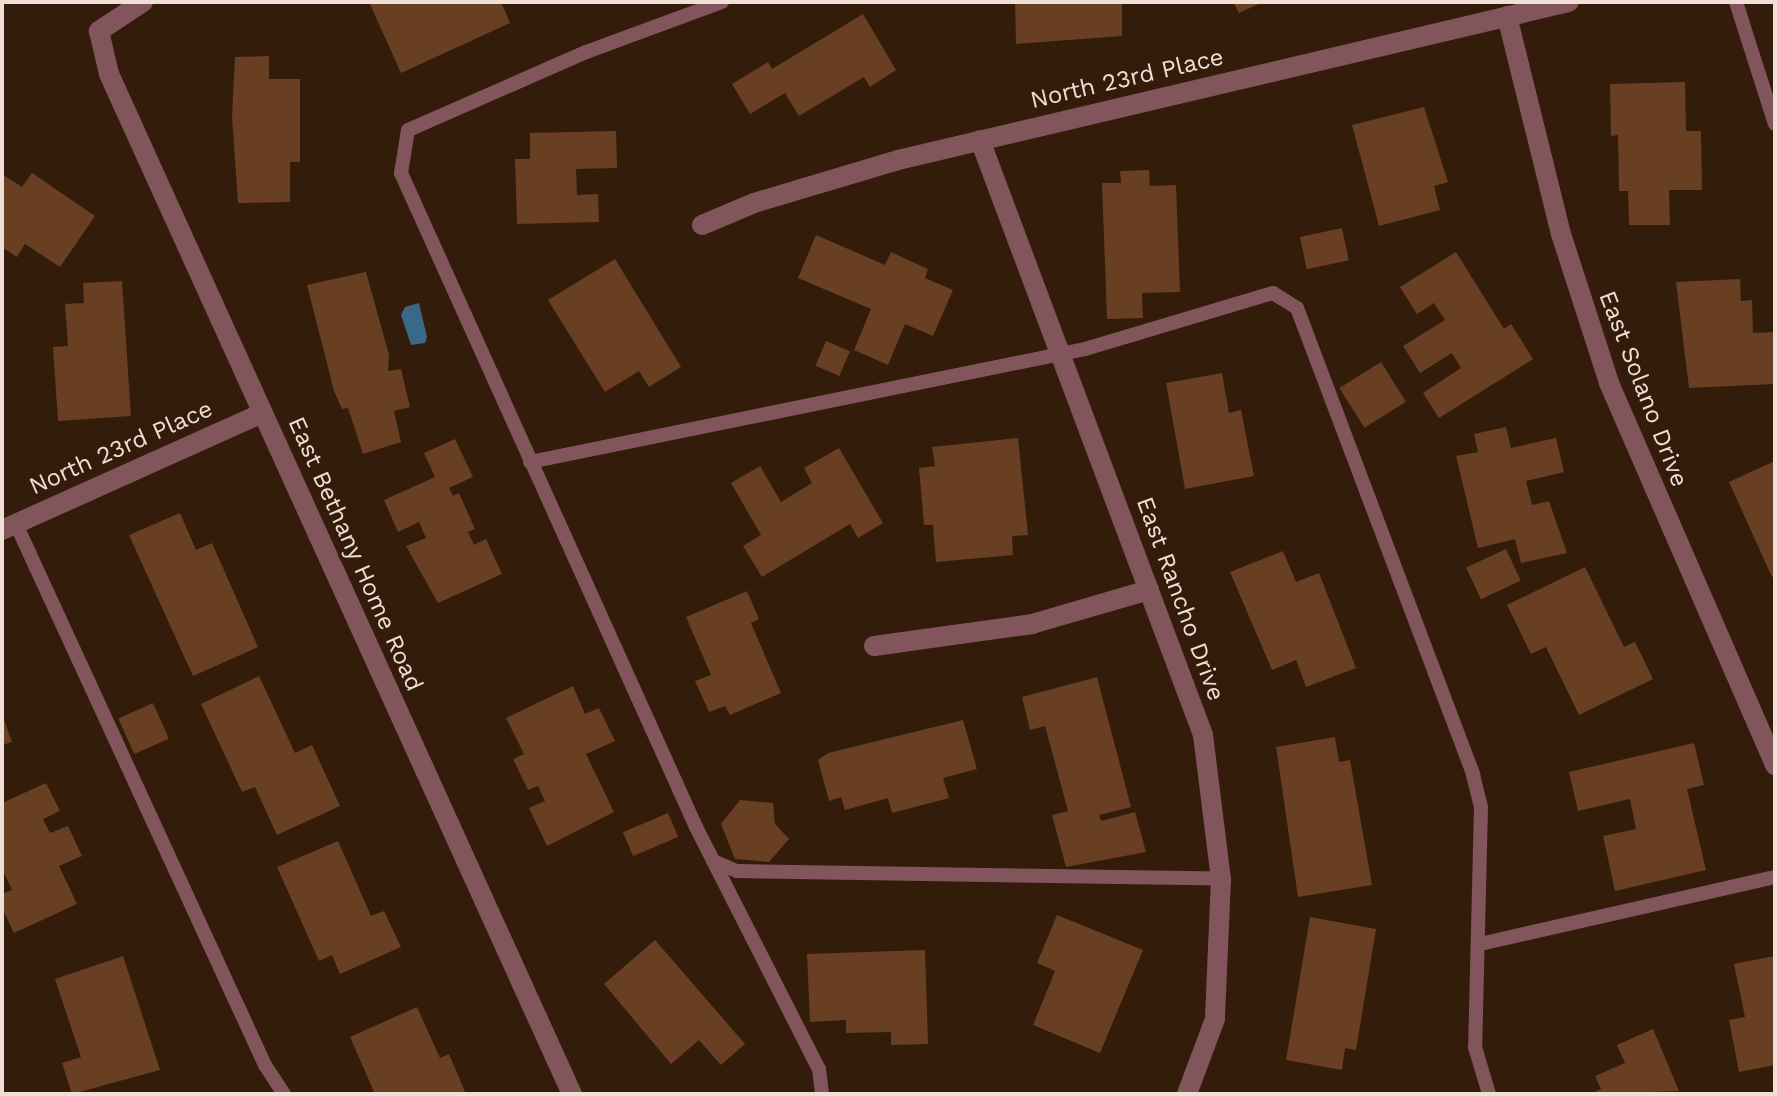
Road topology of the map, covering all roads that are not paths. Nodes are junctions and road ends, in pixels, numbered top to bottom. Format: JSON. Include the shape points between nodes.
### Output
{"nodes":[{"id":1,"x":143,"y":2,"type":"edge"},
{"id":2,"x":722,"y":2,"type":"edge"},
{"id":3,"x":1569,"y":2,"type":"edge"},
{"id":4,"x":1736,"y":2,"type":"edge"},
{"id":5,"x":1507,"y":16,"type":"junction"},
{"id":6,"x":1775,"y":124,"type":"edge"},
{"id":7,"x":980,"y":140,"type":"junction"},
{"id":8,"x":702,"y":225,"type":"dead end"},
{"id":9,"x":1061,"y":353,"type":"junction"},
{"id":10,"x":262,"y":413,"type":"junction"},
{"id":11,"x":530,"y":462,"type":"junction"},
{"id":12,"x":9,"y":527,"type":"edge"},
{"id":13,"x":1149,"y":590,"type":"junction"},
{"id":14,"x":874,"y":646,"type":"dead end"},
{"id":15,"x":1775,"y":765,"type":"edge"},
{"id":16,"x":713,"y":861,"type":"junction"},
{"id":17,"x":1775,"y":877,"type":"edge"},
{"id":18,"x":1221,"y":879,"type":"junction"},
{"id":19,"x":1480,"y":944,"type":"junction"},
{"id":20,"x":284,"y":1094,"type":"edge"},
{"id":21,"x":572,"y":1094,"type":"edge"},
{"id":22,"x":822,"y":1094,"type":"edge"},
{"id":23,"x":1187,"y":1094,"type":"edge"},
{"id":24,"x":1489,"y":1094,"type":"edge"}],
"edges":[{"from":1,"to":10,"type":"street","name":"East Bethany Home Road","via":[[99,31],[109,74]]},
{"from":2,"to":11,"type":"lane","via":[[586,52],[408,130],[401,173]]},
{"from":3,"to":5,"type":"street","name":"North 23rd Place"},
{"from":4,"to":6,"type":"lane"},
{"from":5,"to":7,"type":"street","name":"North 23rd Place"},
{"from":5,"to":15,"type":"street","name":"East Solano Drive","via":[[1561,234],[1609,383]]},
{"from":7,"to":8,"type":"street","name":"North 23rd Place","via":[[828,179]]},
{"from":7,"to":9,"type":"street","name":"East Rancho Drive"},
{"from":9,"to":11,"type":"lane"},
{"from":9,"to":13,"type":"street","name":"East Rancho Drive"},
{"from":9,"to":19,"type":"lane","via":[[1273,293],[1297,308],[1473,775],[1481,807]]},
{"from":10,"to":12,"type":"street","name":"North 23rd Place"},
{"from":10,"to":21,"type":"street","name":"East Bethany Home Road"},
{"from":11,"to":16,"type":"lane"},
{"from":12,"to":20,"type":"lane","via":[[265,1065]]},
{"from":13,"to":14,"type":"street","via":[[1032,624]]},
{"from":13,"to":18,"type":"street","name":"East Rancho Drive","via":[[1203,735]]},
{"from":16,"to":18,"type":"lane","via":[[737,871]]},
{"from":16,"to":22,"type":"lane","via":[[792,1010],[819,1069]]},
{"from":17,"to":19,"type":"lane"},
{"from":18,"to":23,"type":"street","name":"East Rancho Drive","via":[[1215,1019]]},
{"from":19,"to":24,"type":"lane","via":[[1475,1047]]}]}
